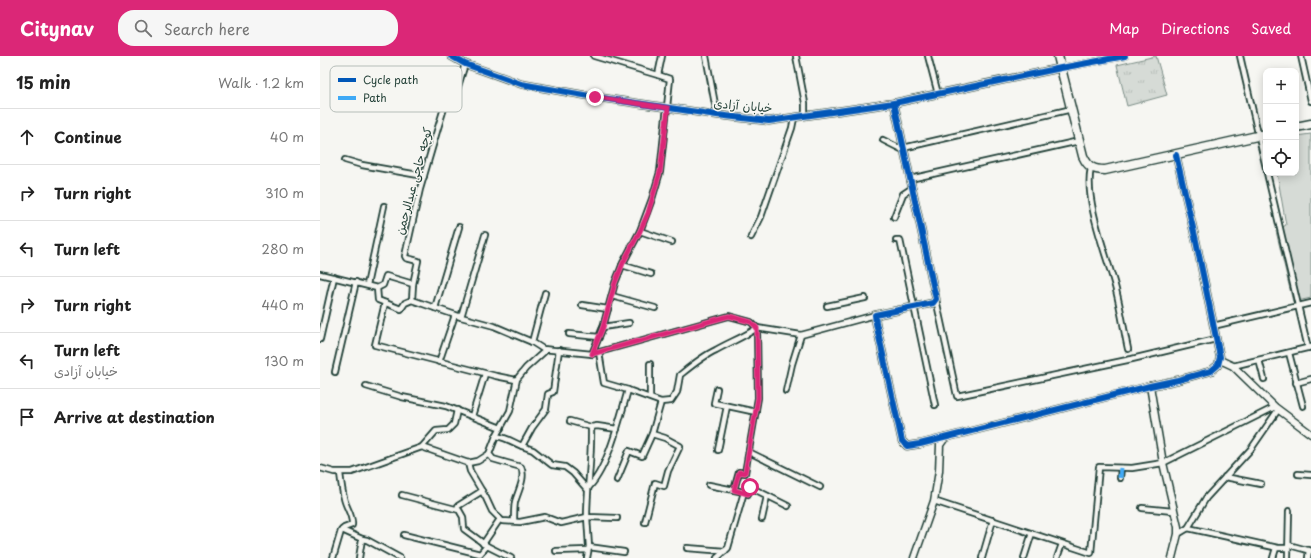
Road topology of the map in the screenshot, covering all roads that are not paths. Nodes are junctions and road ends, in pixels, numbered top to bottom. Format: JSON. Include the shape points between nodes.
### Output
{"nodes":[{"id":1,"x":451,"y":56,"type":"edge"},
{"id":2,"x":594,"y":56,"type":"edge"},
{"id":3,"x":662,"y":56,"type":"edge"},
{"id":4,"x":706,"y":56,"type":"edge"},
{"id":5,"x":796,"y":56,"type":"edge"},
{"id":6,"x":928,"y":56,"type":"edge"},
{"id":7,"x":1058,"y":56,"type":"edge"},
{"id":8,"x":1125,"y":56,"type":"edge"},
{"id":9,"x":1240,"y":56,"type":"edge"},
{"id":10,"x":1300,"y":56,"type":"edge"},
{"id":11,"x":465,"y":64,"type":"junction"},
{"id":12,"x":1061,"y":68,"type":"junction"},
{"id":13,"x":462,"y":74,"type":"edge"},
{"id":14,"x":658,"y":75,"type":"junction"},
{"id":15,"x":938,"y":94,"type":"junction"},
{"id":16,"x":1311,"y":101,"type":"edge"},
{"id":17,"x":894,"y":103,"type":"junction"},
{"id":18,"x":668,"y":108,"type":"junction"},
{"id":19,"x":1072,"y":109,"type":"junction"},
{"id":20,"x":443,"y":112,"type":"edge"},
{"id":21,"x":717,"y":115,"type":"junction"},
{"id":22,"x":805,"y":116,"type":"junction"},
{"id":23,"x":794,"y":118,"type":"junction"},
{"id":24,"x":1311,"y":124,"type":"edge"},
{"id":25,"x":1299,"y":127,"type":"edge"},
{"id":26,"x":1262,"y":135,"type":"edge"},
{"id":27,"x":883,"y":140,"type":"dead end"},
{"id":28,"x":1079,"y":141,"type":"junction"},
{"id":29,"x":903,"y":149,"type":"junction"},
{"id":30,"x":1176,"y":155,"type":"junction"},
{"id":31,"x":345,"y":160,"type":"dead end"},
{"id":32,"x":1091,"y":168,"type":"junction"},
{"id":33,"x":424,"y":176,"type":"junction"},
{"id":34,"x":1268,"y":176,"type":"edge"},
{"id":35,"x":910,"y":178,"type":"junction"},
{"id":36,"x":912,"y":188,"type":"junction"},
{"id":37,"x":384,"y":206,"type":"dead end"},
{"id":38,"x":894,"y":217,"type":"dead end"},
{"id":39,"x":458,"y":227,"type":"dead end"},
{"id":40,"x":640,"y":231,"type":"junction"},
{"id":41,"x":485,"y":235,"type":"dead end"},
{"id":42,"x":751,"y":237,"type":"dead end"},
{"id":43,"x":896,"y":240,"type":"dead end"},
{"id":44,"x":672,"y":242,"type":"dead end"},
{"id":45,"x":622,"y":265,"type":"junction"},
{"id":46,"x":320,"y":274,"type":"edge"},
{"id":47,"x":651,"y":274,"type":"dead end"},
{"id":48,"x":334,"y":277,"type":"junction"},
{"id":49,"x":356,"y":282,"type":"junction"},
{"id":50,"x":413,"y":284,"type":"junction"},
{"id":51,"x":367,"y":285,"type":"junction"},
{"id":52,"x":377,"y":288,"type":"junction"},
{"id":53,"x":545,"y":293,"type":"dead end"},
{"id":54,"x":612,"y":296,"type":"junction"},
{"id":55,"x":865,"y":298,"type":"dead end"},
{"id":56,"x":936,"y":299,"type":"junction"},
{"id":57,"x":412,"y":300,"type":"junction"},
{"id":58,"x":385,"y":303,"type":"junction"},
{"id":59,"x":1311,"y":303,"type":"edge"},
{"id":60,"x":582,"y":305,"type":"dead end"},
{"id":61,"x":826,"y":306,"type":"dead end"},
{"id":62,"x":914,"y":306,"type":"junction"},
{"id":63,"x":1298,"y":306,"type":"junction"},
{"id":64,"x":435,"y":308,"type":"junction"},
{"id":65,"x":655,"y":308,"type":"dead end"},
{"id":66,"x":608,"y":309,"type":"junction"},
{"id":67,"x":455,"y":315,"type":"junction"},
{"id":68,"x":875,"y":316,"type":"junction"},
{"id":69,"x":461,"y":317,"type":"junction"},
{"id":70,"x":629,"y":323,"type":"dead end"},
{"id":71,"x":1213,"y":326,"type":"junction"},
{"id":72,"x":603,"y":327,"type":"junction"},
{"id":73,"x":757,"y":328,"type":"junction"},
{"id":74,"x":570,"y":334,"type":"dead end"},
{"id":75,"x":801,"y":335,"type":"junction"},
{"id":76,"x":599,"y":337,"type":"junction"},
{"id":77,"x":320,"y":339,"type":"edge"},
{"id":78,"x":1216,"y":339,"type":"junction"},
{"id":79,"x":532,"y":342,"type":"junction"},
{"id":80,"x":1128,"y":348,"type":"dead end"},
{"id":81,"x":1309,"y":348,"type":"edge"},
{"id":82,"x":546,"y":350,"type":"junction"},
{"id":83,"x":560,"y":350,"type":"junction"},
{"id":84,"x":599,"y":352,"type":"junction"},
{"id":85,"x":1289,"y":353,"type":"junction"},
{"id":86,"x":592,"y":354,"type":"junction"},
{"id":87,"x":1220,"y":360,"type":"junction"},
{"id":88,"x":1259,"y":360,"type":"junction"},
{"id":89,"x":439,"y":362,"type":"junction"},
{"id":90,"x":650,"y":364,"type":"dead end"},
{"id":91,"x":1233,"y":366,"type":"junction"},
{"id":92,"x":335,"y":372,"type":"dead end"},
{"id":93,"x":485,"y":374,"type":"junction"},
{"id":94,"x":1264,"y":379,"type":"dead end"},
{"id":95,"x":1311,"y":379,"type":"edge"},
{"id":96,"x":516,"y":380,"type":"junction"},
{"id":97,"x":1296,"y":383,"type":"junction"},
{"id":98,"x":366,"y":386,"type":"dead end"},
{"id":99,"x":1150,"y":386,"type":"junction"},
{"id":100,"x":718,"y":389,"type":"dead end"},
{"id":101,"x":628,"y":390,"type":"junction"},
{"id":102,"x":786,"y":391,"type":"dead end"},
{"id":103,"x":650,"y":397,"type":"junction"},
{"id":104,"x":661,"y":402,"type":"junction"},
{"id":105,"x":935,"y":405,"type":"dead end"},
{"id":106,"x":727,"y":406,"type":"junction"},
{"id":107,"x":1303,"y":406,"type":"dead end"},
{"id":108,"x":1276,"y":409,"type":"junction"},
{"id":109,"x":457,"y":410,"type":"junction"},
{"id":110,"x":756,"y":412,"type":"junction"},
{"id":111,"x":472,"y":416,"type":"junction"},
{"id":112,"x":570,"y":421,"type":"dead end"},
{"id":113,"x":591,"y":427,"type":"junction"},
{"id":114,"x":501,"y":428,"type":"junction"},
{"id":115,"x":617,"y":429,"type":"junction"},
{"id":116,"x":652,"y":434,"type":"junction"},
{"id":117,"x":1311,"y":434,"type":"edge"},
{"id":118,"x":496,"y":436,"type":"junction"},
{"id":119,"x":945,"y":438,"type":"junction"},
{"id":120,"x":934,"y":441,"type":"junction"},
{"id":121,"x":940,"y":445,"type":"junction"},
{"id":122,"x":522,"y":446,"type":"junction"},
{"id":123,"x":422,"y":447,"type":"junction"},
{"id":124,"x":718,"y":450,"type":"dead end"},
{"id":125,"x":749,"y":452,"type":"junction"},
{"id":126,"x":489,"y":454,"type":"junction"},
{"id":127,"x":1163,"y":462,"type":"junction"},
{"id":128,"x":468,"y":463,"type":"junction"},
{"id":129,"x":320,"y":468,"type":"edge"},
{"id":130,"x":1121,"y":468,"type":"junction"},
{"id":131,"x":340,"y":472,"type":"junction"},
{"id":132,"x":1298,"y":474,"type":"dead end"},
{"id":133,"x":1311,"y":475,"type":"edge"},
{"id":134,"x":1225,"y":477,"type":"junction"},
{"id":135,"x":1120,"y":478,"type":"dead end"},
{"id":136,"x":618,"y":480,"type":"dead end"},
{"id":137,"x":1261,"y":484,"type":"dead end"},
{"id":138,"x":710,"y":485,"type":"dead end"},
{"id":139,"x":820,"y":487,"type":"dead end"},
{"id":140,"x":587,"y":489,"type":"junction"},
{"id":141,"x":734,"y":490,"type":"junction"},
{"id":142,"x":482,"y":491,"type":"junction"},
{"id":143,"x":744,"y":492,"type":"junction"},
{"id":144,"x":402,"y":495,"type":"dead end"},
{"id":145,"x":767,"y":496,"type":"junction"},
{"id":146,"x":934,"y":501,"type":"junction"},
{"id":147,"x":788,"y":506,"type":"dead end"},
{"id":148,"x":1142,"y":508,"type":"dead end"},
{"id":149,"x":457,"y":509,"type":"junction"},
{"id":150,"x":1173,"y":511,"type":"junction"},
{"id":151,"x":1289,"y":511,"type":"dead end"},
{"id":152,"x":587,"y":517,"type":"junction"},
{"id":153,"x":617,"y":518,"type":"dead end"},
{"id":154,"x":500,"y":519,"type":"junction"},
{"id":155,"x":762,"y":519,"type":"dead end"},
{"id":156,"x":994,"y":520,"type":"junction"},
{"id":157,"x":514,"y":521,"type":"junction"},
{"id":158,"x":645,"y":522,"type":"dead end"},
{"id":159,"x":1188,"y":528,"type":"junction"},
{"id":160,"x":342,"y":530,"type":"junction"},
{"id":161,"x":1032,"y":533,"type":"junction"},
{"id":162,"x":1178,"y":534,"type":"junction"},
{"id":163,"x":404,"y":535,"type":"dead end"},
{"id":164,"x":362,"y":539,"type":"junction"},
{"id":165,"x":1062,"y":544,"type":"junction"},
{"id":166,"x":485,"y":545,"type":"junction"},
{"id":167,"x":1288,"y":547,"type":"junction"},
{"id":168,"x":589,"y":548,"type":"junction"},
{"id":169,"x":687,"y":548,"type":"dead end"},
{"id":170,"x":1276,"y":548,"type":"junction"},
{"id":171,"x":1310,"y":550,"type":"edge"},
{"id":172,"x":556,"y":551,"type":"dead end"},
{"id":173,"x":725,"y":551,"type":"junction"},
{"id":174,"x":624,"y":552,"type":"dead end"},
{"id":175,"x":478,"y":556,"type":"edge"},
{"id":176,"x":333,"y":558,"type":"edge"},
{"id":177,"x":359,"y":558,"type":"edge"},
{"id":178,"x":400,"y":558,"type":"edge"},
{"id":179,"x":511,"y":558,"type":"edge"},
{"id":180,"x":587,"y":558,"type":"edge"},
{"id":181,"x":717,"y":558,"type":"edge"},
{"id":182,"x":914,"y":558,"type":"edge"},
{"id":183,"x":982,"y":558,"type":"edge"},
{"id":184,"x":1024,"y":558,"type":"edge"},
{"id":185,"x":1057,"y":558,"type":"edge"},
{"id":186,"x":1172,"y":558,"type":"edge"},
{"id":187,"x":1273,"y":558,"type":"edge"},
{"id":188,"x":1288,"y":558,"type":"edge"},
{"id":189,"x":1308,"y":558,"type":"edge"}],
"edges":[{"from":1,"to":11,"type":"street","name":"خیابان آزادی"},
{"from":2,"to":14,"type":"street"},
{"from":3,"to":14,"type":"street"},
{"from":4,"to":21,"type":"street"},
{"from":5,"to":22,"type":"street","via":[[806,103]]},
{"from":6,"to":15,"type":"street"},
{"from":7,"to":12,"type":"highway"},
{"from":8,"to":12,"type":"street"},
{"from":9,"to":26,"type":"street"},
{"from":10,"to":16,"type":"street"},
{"from":11,"to":13,"type":"street","name":"کوچه حاجی عبدالرحمن"},
{"from":11,"to":18,"type":"street","name":"خیابان آزادی","via":[[521,84]]},
{"from":12,"to":15,"type":"street","name":"خیابان آزادی"},
{"from":12,"to":19,"type":"highway"},
{"from":14,"to":18,"type":"street","via":[[670,79]]},
{"from":15,"to":17,"type":"street","name":"خیابان آزادی"},
{"from":17,"to":22,"type":"street","name":"خیابان آزادی"},
{"from":17,"to":29,"type":"street"},
{"from":18,"to":21,"type":"street","name":"خیابان آزادی"},
{"from":18,"to":40,"type":"street","via":[[660,172]]},
{"from":19,"to":28,"type":"highway"},
{"from":19,"to":29,"type":"street"},
{"from":20,"to":33,"type":"street","name":"کوچه حاجی عبدالرحمن"},
{"from":21,"to":23,"type":"street","name":"خیابان آزادی","via":[[768,121]]},
{"from":22,"to":23,"type":"street","name":"خیابان آزادی"},
{"from":23,"to":42,"type":"street","via":[[771,189]]},
{"from":24,"to":25,"type":"highway"},
{"from":26,"to":30,"type":"highway"},
{"from":27,"to":29,"type":"street"},
{"from":28,"to":32,"type":"highway","via":[[1087,165]]},
{"from":28,"to":35,"type":"street"},
{"from":29,"to":35,"type":"street"},
{"from":30,"to":32,"type":"highway","via":[[1105,170]]},
{"from":30,"to":71,"type":"street"},
{"from":31,"to":33,"type":"street"},
{"from":32,"to":80,"type":"street","via":[[1091,199]]},
{"from":33,"to":50,"type":"street","name":"کوچه حاجی عبدالرحمن","via":[[405,256],[418,261]]},
{"from":34,"to":63,"type":"street"},
{"from":35,"to":36,"type":"street"},
{"from":36,"to":38,"type":"street","via":[[903,194]]},
{"from":36,"to":56,"type":"street"},
{"from":37,"to":51,"type":"street"},
{"from":39,"to":64,"type":"street"},
{"from":40,"to":44,"type":"street"},
{"from":40,"to":45,"type":"street"},
{"from":41,"to":69,"type":"street"},
{"from":43,"to":62,"type":"street","via":[[900,240]]},
{"from":45,"to":47,"type":"street"},
{"from":45,"to":54,"type":"street"},
{"from":46,"to":48,"type":"street"},
{"from":48,"to":49,"type":"street"},
{"from":48,"to":77,"type":"street"},
{"from":49,"to":51,"type":"street"},
{"from":49,"to":92,"type":"street"},
{"from":50,"to":52,"type":"street","via":[[386,276],[383,285]]},
{"from":50,"to":57,"type":"street","name":"کوچه حاجی عبدالرحمن"},
{"from":51,"to":52,"type":"street"},
{"from":52,"to":58,"type":"street","via":[[378,300]]},
{"from":53,"to":79,"type":"street"},
{"from":54,"to":65,"type":"street"},
{"from":54,"to":66,"type":"street"},
{"from":55,"to":61,"type":"street"},
{"from":56,"to":62,"type":"street","via":[[933,303]]},
{"from":56,"to":78,"type":"street","via":[[957,396]]},
{"from":57,"to":58,"type":"street","via":[[405,303],[401,310]]},
{"from":57,"to":64,"type":"street"},
{"from":58,"to":89,"type":"street","via":[[375,345]]},
{"from":59,"to":63,"type":"street"},
{"from":60,"to":66,"type":"street"},
{"from":62,"to":68,"type":"street"},
{"from":62,"to":105,"type":"street"},
{"from":63,"to":71,"type":"street"},
{"from":63,"to":81,"type":"street"},
{"from":64,"to":67,"type":"street"},
{"from":66,"to":72,"type":"street"},
{"from":67,"to":69,"type":"street"},
{"from":67,"to":89,"type":"street"},
{"from":68,"to":75,"type":"street"},
{"from":68,"to":120,"type":"street","via":[[902,441],[907,446]]},
{"from":69,"to":79,"type":"street","via":[[494,326]]},
{"from":70,"to":72,"type":"street"},
{"from":71,"to":78,"type":"street"},
{"from":72,"to":76,"type":"street"},
{"from":73,"to":75,"type":"street"},
{"from":73,"to":84,"type":"street","via":[[751,322],[729,316]]},
{"from":73,"to":104,"type":"street","via":[[715,350],[680,375],[677,392],[671,401]]},
{"from":73,"to":110,"type":"street"},
{"from":74,"to":76,"type":"street"},
{"from":75,"to":102,"type":"street"},
{"from":76,"to":86,"type":"street"},
{"from":78,"to":87,"type":"street"},
{"from":79,"to":82,"type":"street"},
{"from":81,"to":85,"type":"street"},
{"from":82,"to":83,"type":"street"},
{"from":82,"to":96,"type":"street"},
{"from":83,"to":86,"type":"street"},
{"from":83,"to":122,"type":"street","via":[[553,392],[548,394],[546,409]]},
{"from":84,"to":86,"type":"street"},
{"from":84,"to":101,"type":"street","via":[[604,383]]},
{"from":85,"to":88,"type":"street"},
{"from":85,"to":97,"type":"street"},
{"from":87,"to":91,"type":"street"},
{"from":87,"to":99,"type":"street","via":[[1211,371]]},
{"from":88,"to":91,"type":"street"},
{"from":88,"to":94,"type":"street"},
{"from":89,"to":93,"type":"street"},
{"from":90,"to":103,"type":"street"},
{"from":91,"to":108,"type":"street"},
{"from":93,"to":96,"type":"street"},
{"from":93,"to":111,"type":"street"},
{"from":95,"to":97,"type":"street"},
{"from":96,"to":114,"type":"street","via":[[510,412]]},
{"from":97,"to":107,"type":"street"},
{"from":98,"to":109,"type":"street"},
{"from":99,"to":119,"type":"street"},
{"from":99,"to":127,"type":"street"},
{"from":100,"to":106,"type":"street","via":[[714,403]]},
{"from":101,"to":103,"type":"street"},
{"from":101,"to":115,"type":"street"},
{"from":103,"to":104,"type":"street"},
{"from":104,"to":116,"type":"street"},
{"from":106,"to":110,"type":"street"},
{"from":106,"to":124,"type":"street"},
{"from":108,"to":117,"type":"street"},
{"from":108,"to":127,"type":"street"},
{"from":108,"to":134,"type":"street","via":[[1251,448]]},
{"from":109,"to":111,"type":"street"},
{"from":109,"to":123,"type":"street","via":[[454,424],[448,430],[436,431]]},
{"from":110,"to":125,"type":"street"},
{"from":111,"to":114,"type":"street"},
{"from":112,"to":113,"type":"street"},
{"from":113,"to":115,"type":"street"},
{"from":113,"to":140,"type":"street","via":[[592,448]]},
{"from":114,"to":118,"type":"street"},
{"from":115,"to":140,"type":"street","via":[[604,463],[593,484]]},
{"from":116,"to":136,"type":"street","via":[[642,456],[629,451]]},
{"from":116,"to":158,"type":"street","via":[[680,446],[664,486],[655,483]]},
{"from":118,"to":122,"type":"street","via":[[508,438]]},
{"from":118,"to":126,"type":"street"},
{"from":119,"to":120,"type":"street"},
{"from":119,"to":121,"type":"street"},
{"from":120,"to":121,"type":"street"},
{"from":121,"to":146,"type":"street"},
{"from":122,"to":140,"type":"street","via":[[552,465],[565,467]]},
{"from":123,"to":128,"type":"street"},
{"from":123,"to":131,"type":"street","via":[[352,472]]},
{"from":125,"to":139,"type":"street"},
{"from":125,"to":141,"type":"street","via":[[745,473],[739,472]]},
{"from":126,"to":128,"type":"street","via":[[478,461]]},
{"from":126,"to":157,"type":"street","via":[[493,459],[521,467],[523,471],[520,491],[515,501]]},
{"from":127,"to":130,"type":"street"},
{"from":127,"to":150,"type":"street"},
{"from":128,"to":142,"type":"street"},
{"from":129,"to":131,"type":"street"},
{"from":130,"to":135,"type":"street"},
{"from":130,"to":165,"type":"street","via":[[1099,467],[1091,553]]},
{"from":131,"to":160,"type":"street","via":[[344,498],[352,520],[352,525]]},
{"from":132,"to":133,"type":"street"},
{"from":134,"to":137,"type":"street"},
{"from":134,"to":159,"type":"street","via":[[1206,498]]},
{"from":138,"to":141,"type":"street"},
{"from":140,"to":152,"type":"street"},
{"from":141,"to":143,"type":"street"},
{"from":142,"to":149,"type":"street"},
{"from":142,"to":154,"type":"street","via":[[492,511]]},
{"from":143,"to":145,"type":"street","via":[[748,494],[750,487]]},
{"from":143,"to":173,"type":"street","via":[[732,540]]},
{"from":144,"to":149,"type":"street"},
{"from":145,"to":147,"type":"street"},
{"from":145,"to":155,"type":"street"},
{"from":146,"to":156,"type":"street"},
{"from":146,"to":182,"type":"street"},
{"from":148,"to":150,"type":"street"},
{"from":149,"to":166,"type":"street","via":[[463,517],[464,529]]},
{"from":150,"to":162,"type":"street"},
{"from":151,"to":167,"type":"street"},
{"from":152,"to":153,"type":"street"},
{"from":152,"to":157,"type":"street","via":[[561,523],[545,517]]},
{"from":152,"to":168,"type":"street"},
{"from":154,"to":157,"type":"street"},
{"from":154,"to":166,"type":"street"},
{"from":156,"to":161,"type":"street"},
{"from":156,"to":183,"type":"street"},
{"from":159,"to":162,"type":"street"},
{"from":159,"to":170,"type":"street"},
{"from":160,"to":164,"type":"street"},
{"from":160,"to":176,"type":"street"},
{"from":161,"to":165,"type":"street"},
{"from":161,"to":184,"type":"street"},
{"from":162,"to":186,"type":"street"},
{"from":163,"to":175,"type":"street"},
{"from":164,"to":177,"type":"street"},
{"from":164,"to":178,"type":"street"},
{"from":165,"to":185,"type":"street"},
{"from":166,"to":175,"type":"street"},
{"from":166,"to":179,"type":"street"},
{"from":167,"to":170,"type":"street"},
{"from":167,"to":171,"type":"street"},
{"from":167,"to":188,"type":"street"},
{"from":168,"to":172,"type":"street"},
{"from":168,"to":174,"type":"street"},
{"from":168,"to":180,"type":"street"},
{"from":169,"to":173,"type":"street"},
{"from":170,"to":187,"type":"street"},
{"from":171,"to":189,"type":"street"},
{"from":173,"to":181,"type":"street"}]}
